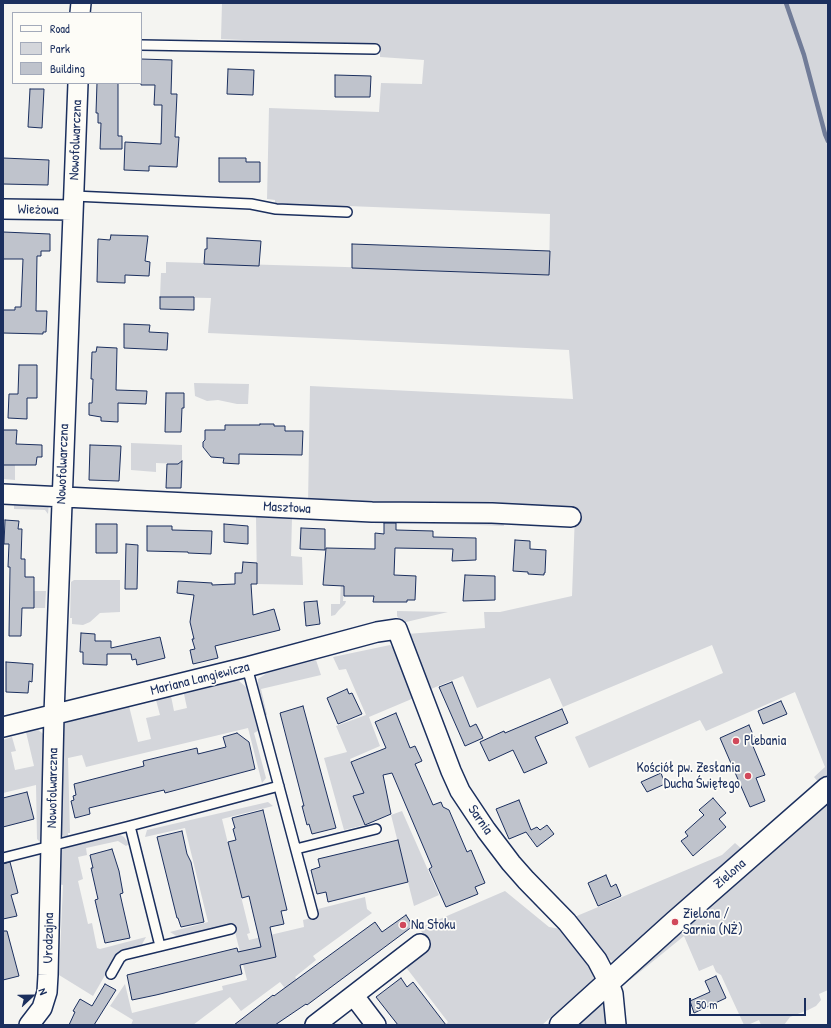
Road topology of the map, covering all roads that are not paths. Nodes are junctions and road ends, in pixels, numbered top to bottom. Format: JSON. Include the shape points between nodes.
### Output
{"nodes":[{"id":1,"x":142,"y":45,"type":"edge"},
{"id":2,"x":375,"y":49,"type":"dead end"},
{"id":3,"x":78,"y":84,"type":"edge"},
{"id":4,"x":73,"y":203,"type":"junction"},
{"id":5,"x":3,"y":209,"type":"edge"},
{"id":6,"x":347,"y":212,"type":"dead end"},
{"id":7,"x":3,"y":494,"type":"edge"},
{"id":8,"x":62,"y":497,"type":"junction"},
{"id":9,"x":571,"y":516,"type":"dead end"},
{"id":10,"x":397,"y":629,"type":"joint"},
{"id":11,"x":247,"y":668,"type":"junction"},
{"id":12,"x":54,"y":714,"type":"junction"},
{"id":13,"x":3,"y":727,"type":"edge"},
{"id":14,"x":279,"y":786,"type":"junction"},
{"id":15,"x":828,"y":788,"type":"edge"},
{"id":16,"x":130,"y":826,"type":"junction"},
{"id":17,"x":376,"y":829,"type":"dead end"},
{"id":18,"x":51,"y":845,"type":"junction"},
{"id":19,"x":296,"y":849,"type":"junction"},
{"id":20,"x":3,"y":858,"type":"edge"},
{"id":21,"x":313,"y":914,"type":"dead end"},
{"id":22,"x":231,"y":929,"type":"dead end"},
{"id":23,"x":420,"y":944,"type":"dead end"},
{"id":24,"x":160,"y":946,"type":"junction"},
{"id":25,"x":111,"y":974,"type":"dead end"},
{"id":26,"x":609,"y":983,"type":"junction"},
{"id":27,"x":354,"y":996,"type":"junction"},
{"id":28,"x":29,"y":1025,"type":"edge"},
{"id":29,"x":315,"y":1025,"type":"edge"},
{"id":30,"x":376,"y":1025,"type":"edge"},
{"id":31,"x":561,"y":1025,"type":"edge"},
{"id":32,"x":616,"y":1025,"type":"edge"}],
"edges":[{"from":1,"to":2,"type":"lane"},
{"from":3,"to":4,"type":"street","name":"Nowofolwarczna"},
{"from":4,"to":5,"type":"street","name":"Wieżowa"},
{"from":4,"to":6,"type":"lane","via":[[251,204],[276,209]]},
{"from":4,"to":8,"type":"street","name":"Nowofolwarczna"},
{"from":7,"to":8,"type":"street","name":"Masztowa"},
{"from":8,"to":9,"type":"street","name":"Masztowa","via":[[372,512]]},
{"from":8,"to":12,"type":"street","name":"Nowofolwarczna"},
{"from":10,"to":11,"type":"street","name":"Mariana Langiewicza","via":[[377,632]]},
{"from":10,"to":26,"type":"street","name":"Sarnia","via":[[460,791],[511,863],[580,938]]},
{"from":11,"to":12,"type":"street","name":"Mariana Langiewicza"},
{"from":11,"to":14,"type":"lane"},
{"from":12,"to":13,"type":"street","name":"Mariana Langiewicza"},
{"from":12,"to":18,"type":"street","name":"Nowofolwarczna"},
{"from":14,"to":16,"type":"lane"},
{"from":14,"to":19,"type":"lane"},
{"from":15,"to":26,"type":"street","name":"Zielona"},
{"from":16,"to":18,"type":"lane"},
{"from":16,"to":24,"type":"lane"},
{"from":17,"to":19,"type":"lane"},
{"from":18,"to":20,"type":"lane"},
{"from":18,"to":28,"type":"street","name":"Urodzajna","via":[[47,992],[42,1008]]},
{"from":19,"to":21,"type":"lane"},
{"from":22,"to":24,"type":"lane"},
{"from":23,"to":27,"type":"street"},
{"from":24,"to":25,"type":"lane","via":[[124,955]]},
{"from":26,"to":31,"type":"street","name":"Zielona"},
{"from":26,"to":32,"type":"street","name":"Sarnia","via":[[613,994]]},
{"from":27,"to":29,"type":"street"},
{"from":27,"to":30,"type":"street"}]}
